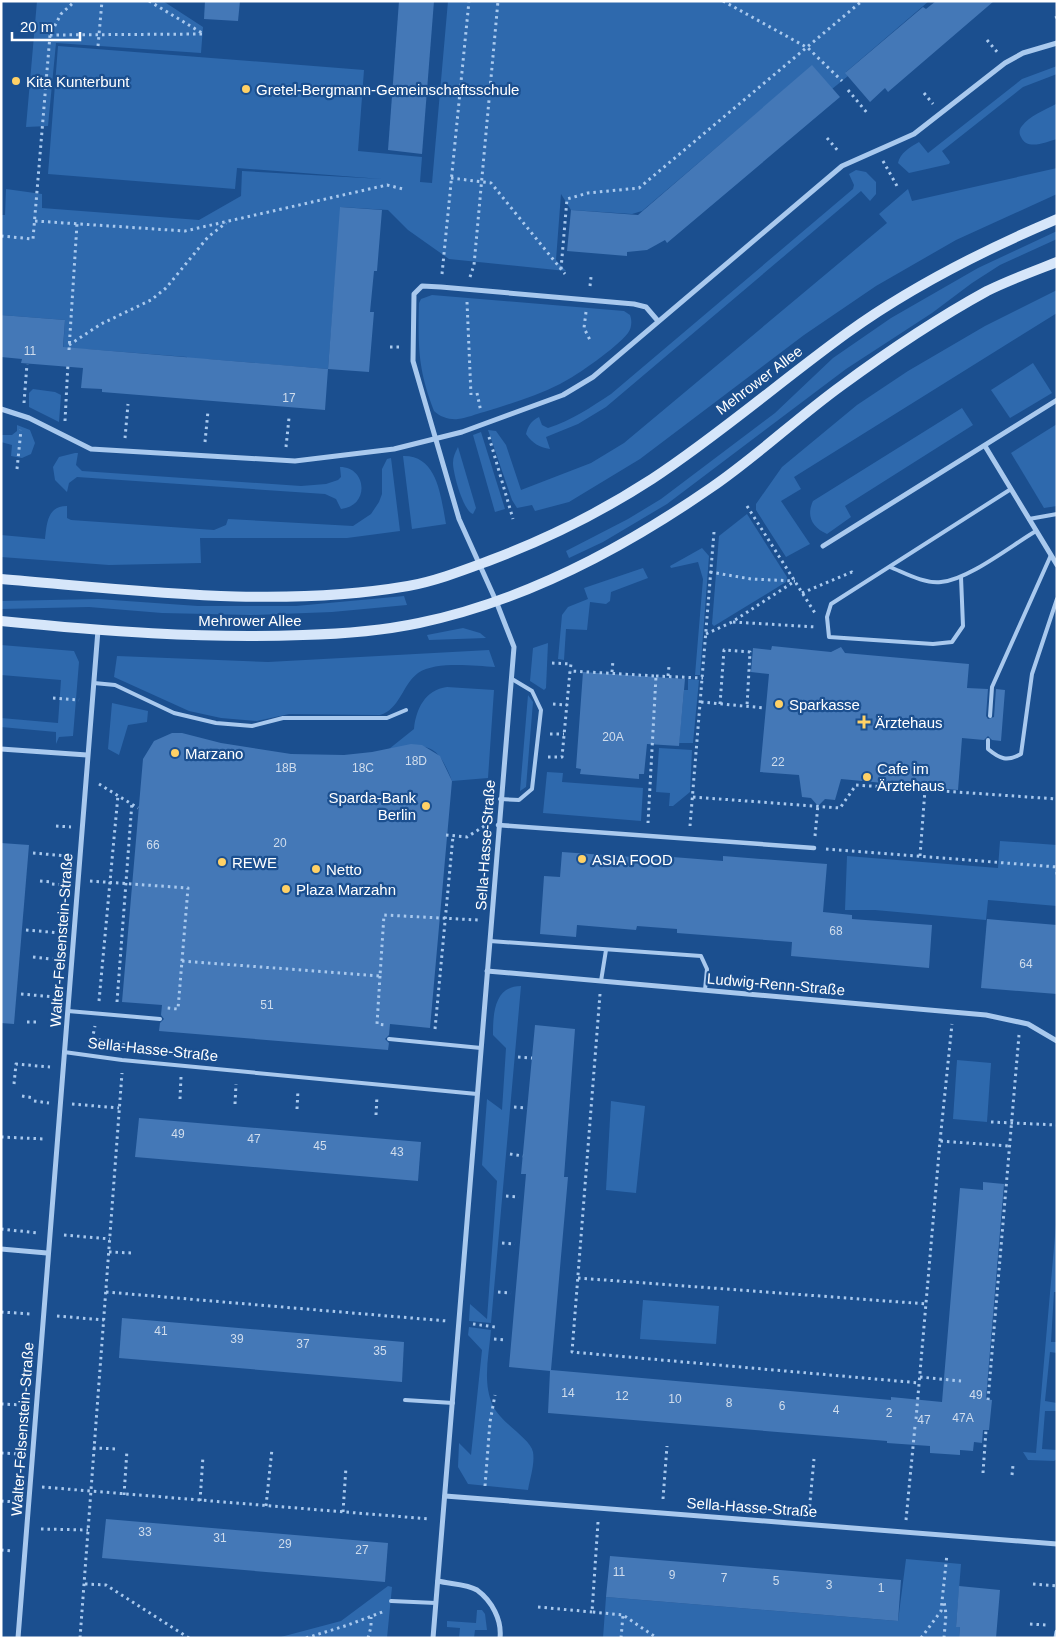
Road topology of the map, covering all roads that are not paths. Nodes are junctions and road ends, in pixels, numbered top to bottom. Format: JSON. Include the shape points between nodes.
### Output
{"nodes":[{"id":1,"x":1057,"y":43,"type":"edge"},
{"id":2,"x":1057,"y":219,"type":"edge"},
{"id":3,"x":1057,"y":262,"type":"edge"},
{"id":4,"x":658,"y":320,"type":"junction"},
{"id":5,"x":1057,"y":400,"type":"edge"},
{"id":6,"x":1,"y":409,"type":"edge"},
{"id":7,"x":437,"y":438,"type":"junction"},
{"id":8,"x":985,"y":446,"type":"junction"},
{"id":9,"x":1011,"y":489,"type":"junction"},
{"id":10,"x":1057,"y":514,"type":"edge"},
{"id":11,"x":1029,"y":519,"type":"junction"},
{"id":12,"x":1036,"y":530,"type":"junction"},
{"id":13,"x":823,"y":546,"type":"dead end"},
{"id":14,"x":1051,"y":556,"type":"junction"},
{"id":15,"x":480,"y":564,"type":"junction"},
{"id":16,"x":1057,"y":565,"type":"edge"},
{"id":17,"x":890,"y":567,"type":"junction"},
{"id":18,"x":961,"y":577,"type":"junction"},
{"id":19,"x":1,"y":579,"type":"edge"},
{"id":20,"x":1057,"y":599,"type":"edge"},
{"id":21,"x":496,"y":601,"type":"junction"},
{"id":22,"x":1,"y":621,"type":"edge"},
{"id":23,"x":98,"y":629,"type":"junction"},
{"id":24,"x":512,"y":679,"type":"junction"},
{"id":25,"x":94,"y":683,"type":"junction"},
{"id":26,"x":406,"y":710,"type":"dead end"},
{"id":27,"x":990,"y":716,"type":"dead end"},
{"id":28,"x":988,"y":740,"type":"dead end"},
{"id":29,"x":1,"y":749,"type":"edge"},
{"id":30,"x":87,"y":755,"type":"junction"},
{"id":31,"x":500,"y":799,"type":"junction"},
{"id":32,"x":498,"y":825,"type":"junction"},
{"id":33,"x":814,"y":848,"type":"road end"},
{"id":34,"x":490,"y":941,"type":"junction"},
{"id":35,"x":606,"y":950,"type":"junction"},
{"id":36,"x":487,"y":971,"type":"junction"},
{"id":37,"x":601,"y":981,"type":"junction"},
{"id":38,"x":705,"y":990,"type":"junction"},
{"id":39,"x":68,"y":1011,"type":"junction"},
{"id":40,"x":160,"y":1019,"type":"dead end"},
{"id":41,"x":389,"y":1039,"type":"dead end"},
{"id":42,"x":1057,"y":1040,"type":"edge"},
{"id":43,"x":481,"y":1048,"type":"junction"},
{"id":44,"x":64,"y":1052,"type":"junction"},
{"id":45,"x":478,"y":1094,"type":"junction"},
{"id":46,"x":1,"y":1249,"type":"edge"},
{"id":47,"x":47,"y":1253,"type":"junction"},
{"id":48,"x":405,"y":1400,"type":"dead end"},
{"id":49,"x":453,"y":1403,"type":"junction"},
{"id":50,"x":445,"y":1496,"type":"junction"},
{"id":51,"x":1057,"y":1544,"type":"edge"},
{"id":52,"x":438,"y":1581,"type":"junction"},
{"id":53,"x":391,"y":1601,"type":"dead end"},
{"id":54,"x":436,"y":1603,"type":"junction"},
{"id":55,"x":1057,"y":1632,"type":"edge"},
{"id":56,"x":18,"y":1638,"type":"edge"},
{"id":57,"x":433,"y":1638,"type":"edge"},
{"id":58,"x":500,"y":1638,"type":"edge"},
{"id":59,"x":1056,"y":1638,"type":"edge"}],
"edges":[{"from":1,"to":4,"type":"street","via":[[1023,53],[1005,63],[914,134],[848,162]]},
{"from":2,"to":15,"type":"main road","name":"Mehrower Allee","via":[[960,264],[842,336],[644,484],[547,537]]},
{"from":3,"to":21,"type":"main road","name":"Mehrower Allee","via":[[990,290],[888,353],[714,485],[644,532],[565,573]]},
{"from":4,"to":7,"type":"street","via":[[593,377],[563,395]]},
{"from":4,"to":7,"type":"street","via":[[646,307],[634,304],[422,286],[414,294],[413,361]]},
{"from":5,"to":8,"type":"street"},
{"from":6,"to":7,"type":"street","via":[[29,418],[91,449],[286,461],[394,449]]},
{"from":7,"to":15,"type":"street","via":[[459,519]]},
{"from":8,"to":9,"type":"street"},
{"from":8,"to":13,"type":"street"},
{"from":9,"to":11,"type":"street"},
{"from":9,"to":17,"type":"lane"},
{"from":10,"to":11,"type":"lane"},
{"from":11,"to":12,"type":"street"},
{"from":12,"to":14,"type":"street"},
{"from":12,"to":18,"type":"lane"},
{"from":14,"to":16,"type":"street"},
{"from":14,"to":27,"type":"lane","via":[[992,687]]},
{"from":15,"to":19,"type":"main road","name":"Mehrower Allee","via":[[408,586],[280,596],[145,591]]},
{"from":15,"to":21,"type":"street"},
{"from":17,"to":18,"type":"lane","via":[[940,583]]},
{"from":17,"to":18,"type":"lane","via":[[831,604],[827,617],[829,637],[933,644],[952,642],[962,626]]},
{"from":20,"to":28,"type":"lane","via":[[1032,674],[1021,754],[1011,760],[998,758],[988,749]]},
{"from":21,"to":23,"type":"main road","name":"Mehrower Allee","via":[[417,624],[345,633],[216,637]]},
{"from":21,"to":24,"type":"street","name":"Sella-Hasse-Straße","via":[[514,647]]},
{"from":22,"to":23,"type":"main road","name":"Mehrower Allee"},
{"from":23,"to":25,"type":"street","name":"Walter-Felsenstein-Straße"},
{"from":24,"to":31,"type":"street","name":"Sella-Hasse-Straße"},
{"from":24,"to":31,"type":"lane","via":[[532,691],[541,710],[532,789],[519,800]]},
{"from":25,"to":26,"type":"lane","via":[[115,685],[174,713],[216,723],[252,726],[283,718],[386,718]]},
{"from":25,"to":30,"type":"street","name":"Walter-Felsenstein-Straße"},
{"from":29,"to":30,"type":"street"},
{"from":30,"to":39,"type":"street","name":"Walter-Felsenstein-Straße"},
{"from":31,"to":32,"type":"street","name":"Sella-Hasse-Straße"},
{"from":32,"to":33,"type":"street"},
{"from":32,"to":34,"type":"street","name":"Sella-Hasse-Straße"},
{"from":34,"to":35,"type":"lane"},
{"from":34,"to":36,"type":"street","name":"Sella-Hasse-Straße"},
{"from":35,"to":37,"type":"lane"},
{"from":35,"to":38,"type":"lane","via":[[615,948],[700,956],[706,969]]},
{"from":36,"to":37,"type":"street","name":"Ludwig-Renn-Straße"},
{"from":36,"to":43,"type":"street","name":"Sella-Hasse-Straße"},
{"from":37,"to":38,"type":"street","name":"Ludwig-Renn-Straße"},
{"from":38,"to":42,"type":"street","name":"Ludwig-Renn-Straße","via":[[986,1015],[1036,1027]]},
{"from":39,"to":40,"type":"lane"},
{"from":39,"to":44,"type":"street","name":"Walter-Felsenstein-Straße"},
{"from":41,"to":43,"type":"lane"},
{"from":43,"to":45,"type":"street","name":"Sella-Hasse-Straße"},
{"from":44,"to":45,"type":"lane","name":"Sella-Hasse-Straße"},
{"from":44,"to":47,"type":"street","name":"Walter-Felsenstein-Straße"},
{"from":45,"to":49,"type":"street","name":"Sella-Hasse-Straße"},
{"from":46,"to":47,"type":"street"},
{"from":47,"to":56,"type":"street","name":"Walter-Felsenstein-Straße"},
{"from":48,"to":49,"type":"lane"},
{"from":49,"to":50,"type":"street","name":"Sella-Hasse-Straße"},
{"from":50,"to":51,"type":"street","name":"Sella-Hasse-Straße"},
{"from":50,"to":52,"type":"street","name":"Sella-Hasse-Straße"},
{"from":52,"to":54,"type":"street","name":"Sella-Hasse-Straße"},
{"from":52,"to":58,"type":"street","via":[[476,1590],[494,1609],[501,1628]]},
{"from":53,"to":54,"type":"lane"},
{"from":54,"to":57,"type":"street","name":"Sella-Hasse-Straße"},
{"from":55,"to":59,"type":"street"}]}
